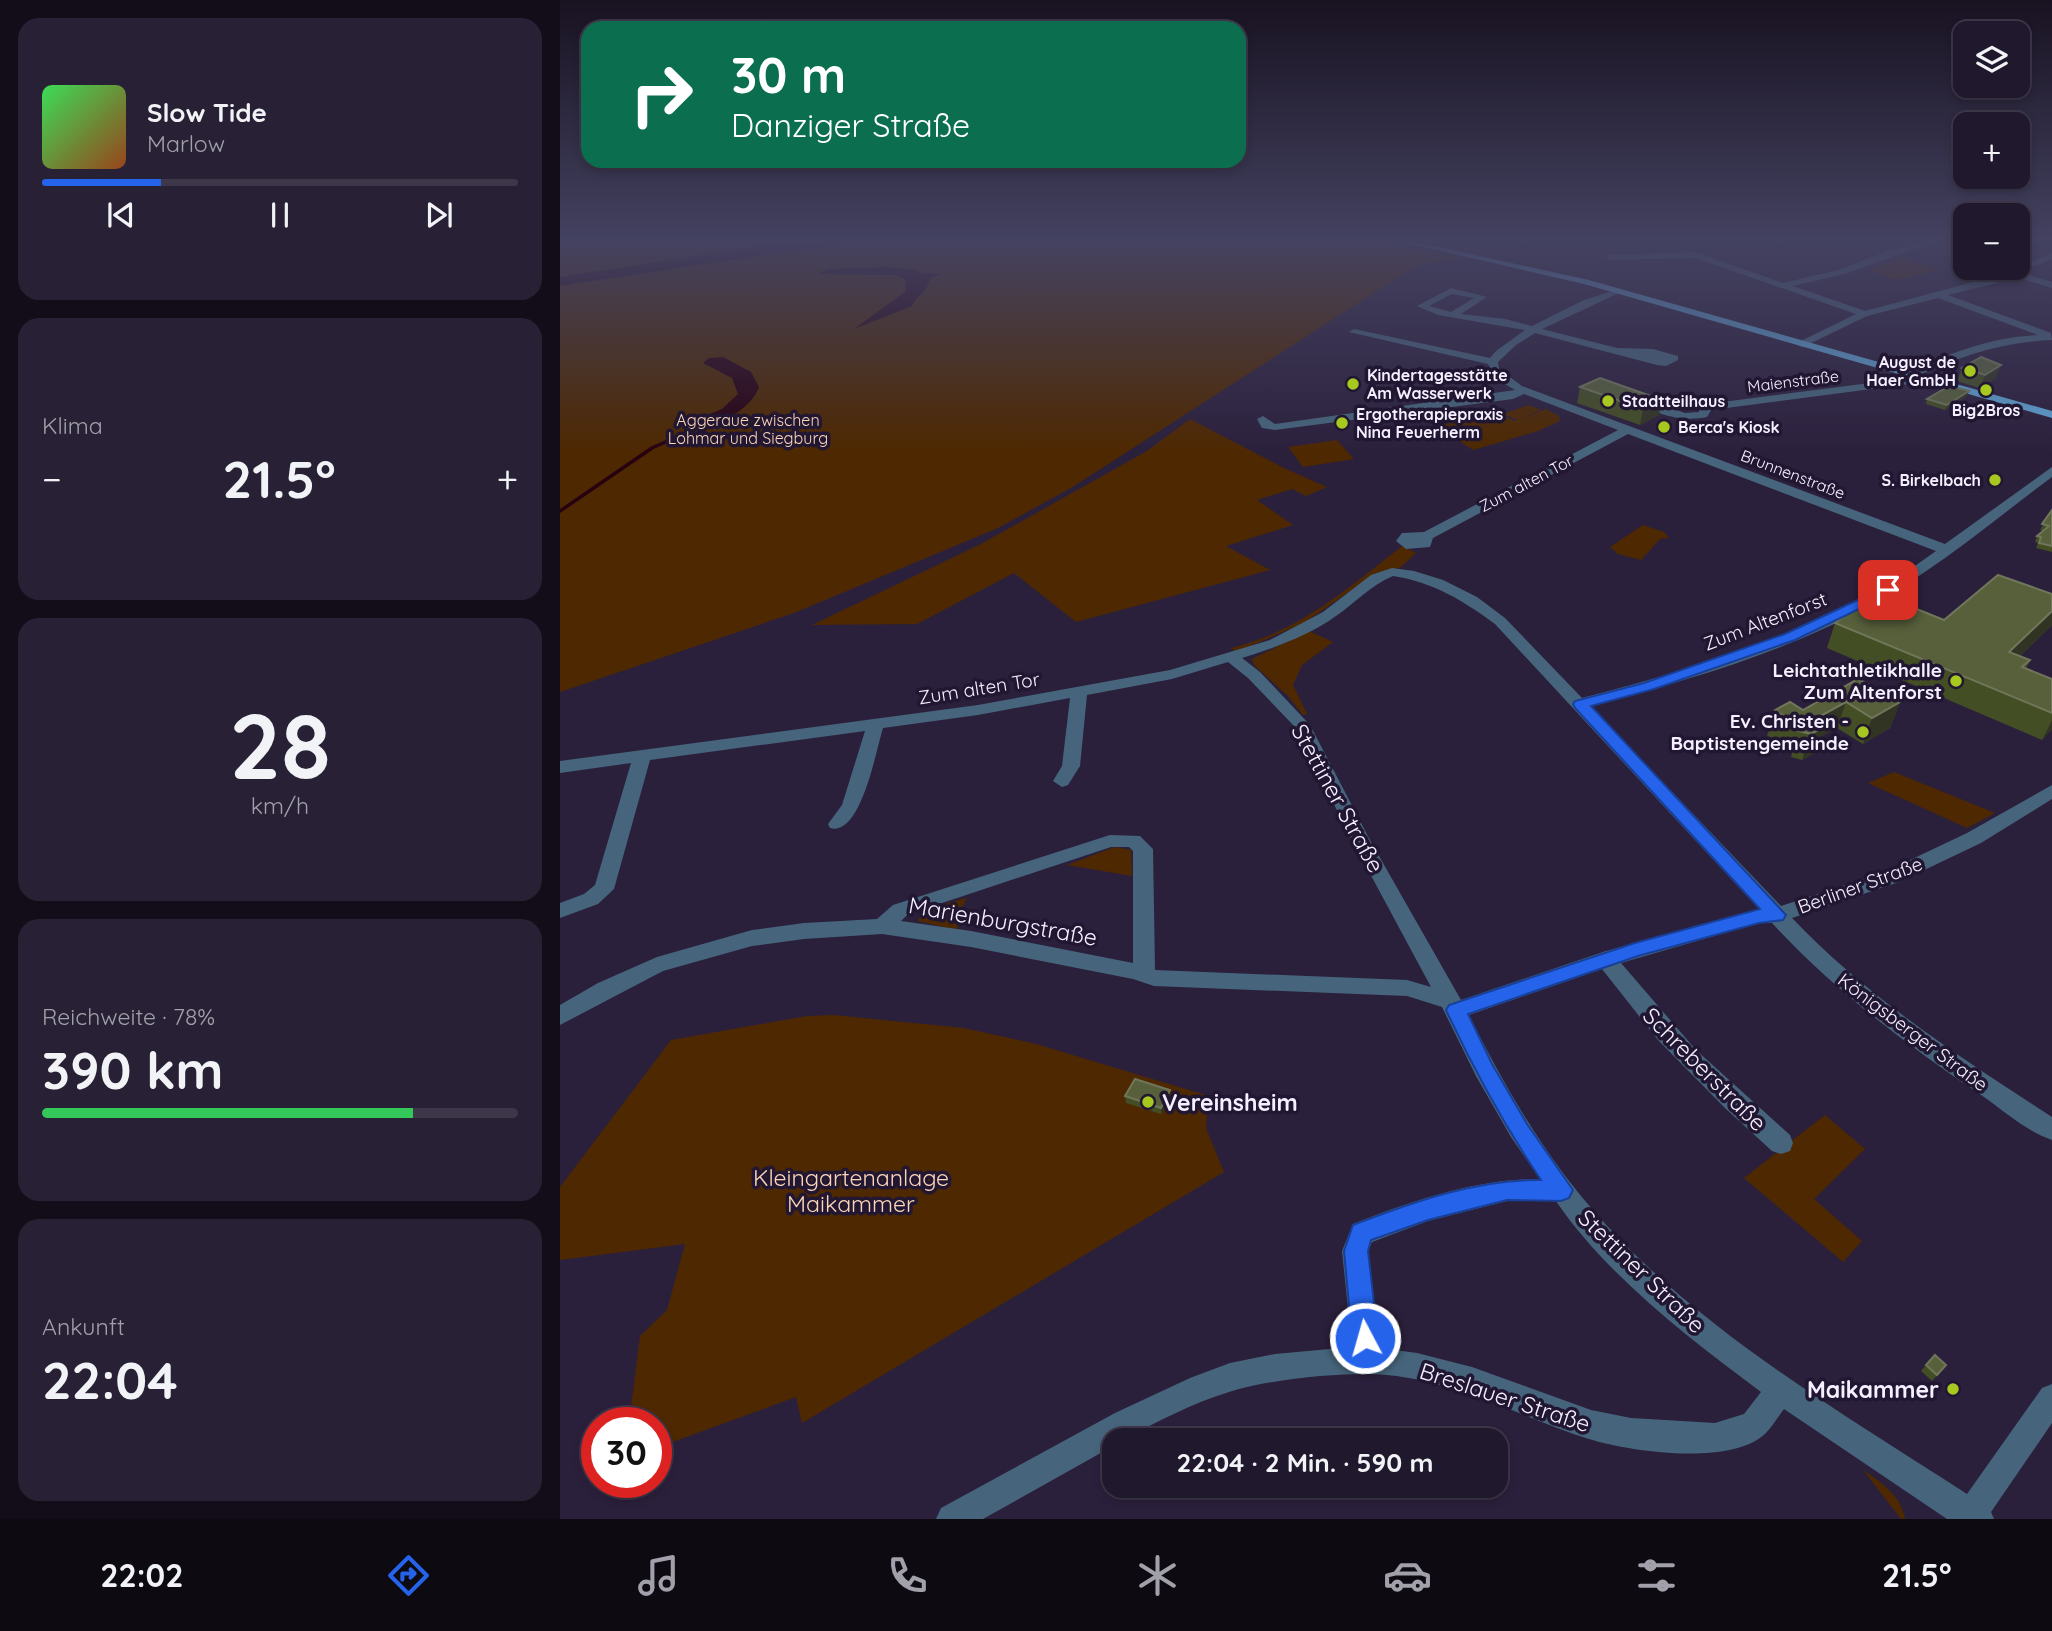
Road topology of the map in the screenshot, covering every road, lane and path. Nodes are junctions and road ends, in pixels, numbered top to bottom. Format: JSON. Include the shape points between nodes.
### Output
{"nodes":[{"id":1,"x":1448,"y":313,"type":"edge"},
{"id":2,"x":1566,"y":313,"type":"edge"},
{"id":3,"x":1693,"y":313,"type":"edge"},
{"id":4,"x":1861,"y":313,"type":"edge"},
{"id":5,"x":1868,"y":313,"type":"edge"},
{"id":6,"x":1987,"y":313,"type":"edge"},
{"id":7,"x":1454,"y":314,"type":"joint"},
{"id":8,"x":1864,"y":314,"type":"junction"},
{"id":9,"x":1536,"y":330,"type":"junction"},
{"id":10,"x":1354,"y":332,"type":"dead end"},
{"id":11,"x":2052,"y":337,"type":"edge"},
{"id":12,"x":1803,"y":344,"type":"junction"},
{"id":13,"x":1618,"y":351,"type":"dead end"},
{"id":14,"x":1493,"y":362,"type":"junction"},
{"id":15,"x":1911,"y":375,"type":"junction"},
{"id":16,"x":1925,"y":379,"type":"junction"},
{"id":17,"x":1523,"y":390,"type":"junction"},
{"id":18,"x":1707,"y":407,"type":"dead end"},
{"id":19,"x":2052,"y":415,"type":"edge"},
{"id":20,"x":1263,"y":419,"type":"dead end"},
{"id":21,"x":1628,"y":429,"type":"junction"},
{"id":22,"x":2051,"y":473,"type":"edge"},
{"id":23,"x":1425,"y":537,"type":"dead end"},
{"id":24,"x":1947,"y":550,"type":"junction"},
{"id":25,"x":1381,"y":575,"type":"joint"},
{"id":26,"x":1232,"y":658,"type":"junction"},
{"id":27,"x":1079,"y":693,"type":"junction"},
{"id":28,"x":1580,"y":704,"type":"junction"},
{"id":29,"x":875,"y":725,"type":"junction"},
{"id":30,"x":642,"y":756,"type":"junction"},
{"id":31,"x":560,"y":767,"type":"edge"},
{"id":32,"x":1062,"y":780,"type":"dead end"},
{"id":33,"x":2052,"y":791,"type":"edge"},
{"id":34,"x":837,"y":824,"type":"dead end"},
{"id":35,"x":560,"y":911,"type":"edge"},
{"id":36,"x":1777,"y":915,"type":"junction"},
{"id":37,"x":882,"y":926,"type":"junction"},
{"id":38,"x":1606,"y":959,"type":"junction"},
{"id":39,"x":1144,"y":975,"type":"junction"},
{"id":40,"x":1452,"y":1005,"type":"junction"},
{"id":41,"x":560,"y":1016,"type":"edge"},
{"id":42,"x":2052,"y":1130,"type":"edge"},
{"id":43,"x":1781,"y":1143,"type":"dead end"},
{"id":44,"x":1561,"y":1190,"type":"junction"},
{"id":45,"x":1367,"y":1360,"type":"junction"},
{"id":46,"x":1781,"y":1390,"type":"junction"},
{"id":47,"x":2052,"y":1398,"type":"edge"},
{"id":48,"x":1968,"y":1517,"type":"edge"},
{"id":49,"x":952,"y":1519,"type":"edge"}],
"edges":[{"from":1,"to":7,"type":"street"},
{"from":2,"to":9,"type":"street"},
{"from":3,"to":12,"type":"main road"},
{"from":4,"to":8,"type":"street"},
{"from":5,"to":8,"type":"street"},
{"from":6,"to":11,"type":"street"},
{"from":7,"to":9,"type":"street"},
{"from":8,"to":12,"type":"street"},
{"from":9,"to":13,"type":"street"},
{"from":9,"to":14,"type":"street"},
{"from":10,"to":14,"type":"street"},
{"from":11,"to":15,"type":"street","via":[[1985,345]]},
{"from":12,"to":15,"type":"main road"},
{"from":14,"to":17,"type":"street","name":"Brunnenstraße","via":[[1500,377]]},
{"from":15,"to":16,"type":"main road"},
{"from":16,"to":18,"type":"street","name":"Maienstraße"},
{"from":16,"to":19,"type":"main road"},
{"from":17,"to":20,"type":"street","via":[[1513,396],[1275,427],[1266,426]]},
{"from":17,"to":21,"type":"street","name":"Brunnenstraße"},
{"from":21,"to":23,"type":"street","name":"Zum alten Tor"},
{"from":21,"to":24,"type":"street","name":"Brunnenstraße"},
{"from":22,"to":24,"type":"street","name":"Zum Altenforst"},
{"from":24,"to":28,"type":"street","name":"Zum Altenforst","via":[[1888,590],[1790,637],[1649,686]]},
{"from":25,"to":26,"type":"street","name":"Zum alten Tor","via":[[1317,621]]},
{"from":25,"to":28,"type":"street","name":"Königsberger Straße","via":[[1414,575],[1472,600],[1503,624]]},
{"from":26,"to":27,"type":"street","name":"Zum alten Tor"},
{"from":26,"to":40,"type":"street","name":"Stettiner Straße","via":[[1254,674],[1301,725]]},
{"from":27,"to":29,"type":"street","name":"Zum alten Tor"},
{"from":27,"to":32,"type":"street","via":[[1071,766]]},
{"from":28,"to":36,"type":"street","name":"Königsberger Straße"},
{"from":29,"to":30,"type":"street","name":"Zum alten Tor"},
{"from":29,"to":34,"type":"street","via":[[851,806]]},
{"from":30,"to":31,"type":"street","name":"Zum alten Tor"},
{"from":30,"to":35,"type":"street","via":[[604,889]]},
{"from":33,"to":36,"type":"street","name":"Berliner Straße","via":[[1974,838],[1892,877]]},
{"from":36,"to":38,"type":"street","name":"Berliner Straße","via":[[1759,916]]},
{"from":36,"to":42,"type":"street","name":"Königsberger Straße","via":[[1867,1001]]},
{"from":37,"to":39,"type":"street","name":"Marienburgstraße","via":[[971,939]]},
{"from":37,"to":39,"type":"street","via":[[900,910],[916,904],[1110,841],[1128,840],[1143,849]]},
{"from":37,"to":41,"type":"street","name":"Marienburgstraße","via":[[752,938],[682,957],[635,974]]},
{"from":38,"to":40,"type":"street","name":"Berliner Straße"},
{"from":38,"to":43,"type":"street","name":"Schreberstraße","via":[[1678,1048]]},
{"from":39,"to":40,"type":"street","name":"Marienburgstraße","via":[[1407,988]]},
{"from":40,"to":44,"type":"street","name":"Stettiner Straße","via":[[1484,1069]]},
{"from":44,"to":45,"type":"street","via":[[1507,1190],[1428,1209],[1362,1233],[1356,1251]]},
{"from":44,"to":46,"type":"street","name":"Stettiner Straße","via":[[1624,1260],[1686,1317]]},
{"from":45,"to":46,"type":"street","name":"Breslauer Straße","via":[[1445,1373],[1601,1428],[1691,1438],[1741,1432],[1754,1424]]},
{"from":45,"to":49,"type":"street","name":"Breslauer Straße","via":[[1275,1368],[1197,1388]]},
{"from":46,"to":48,"type":"street","name":"Stettiner Straße"},
{"from":47,"to":48,"type":"street"}]}
